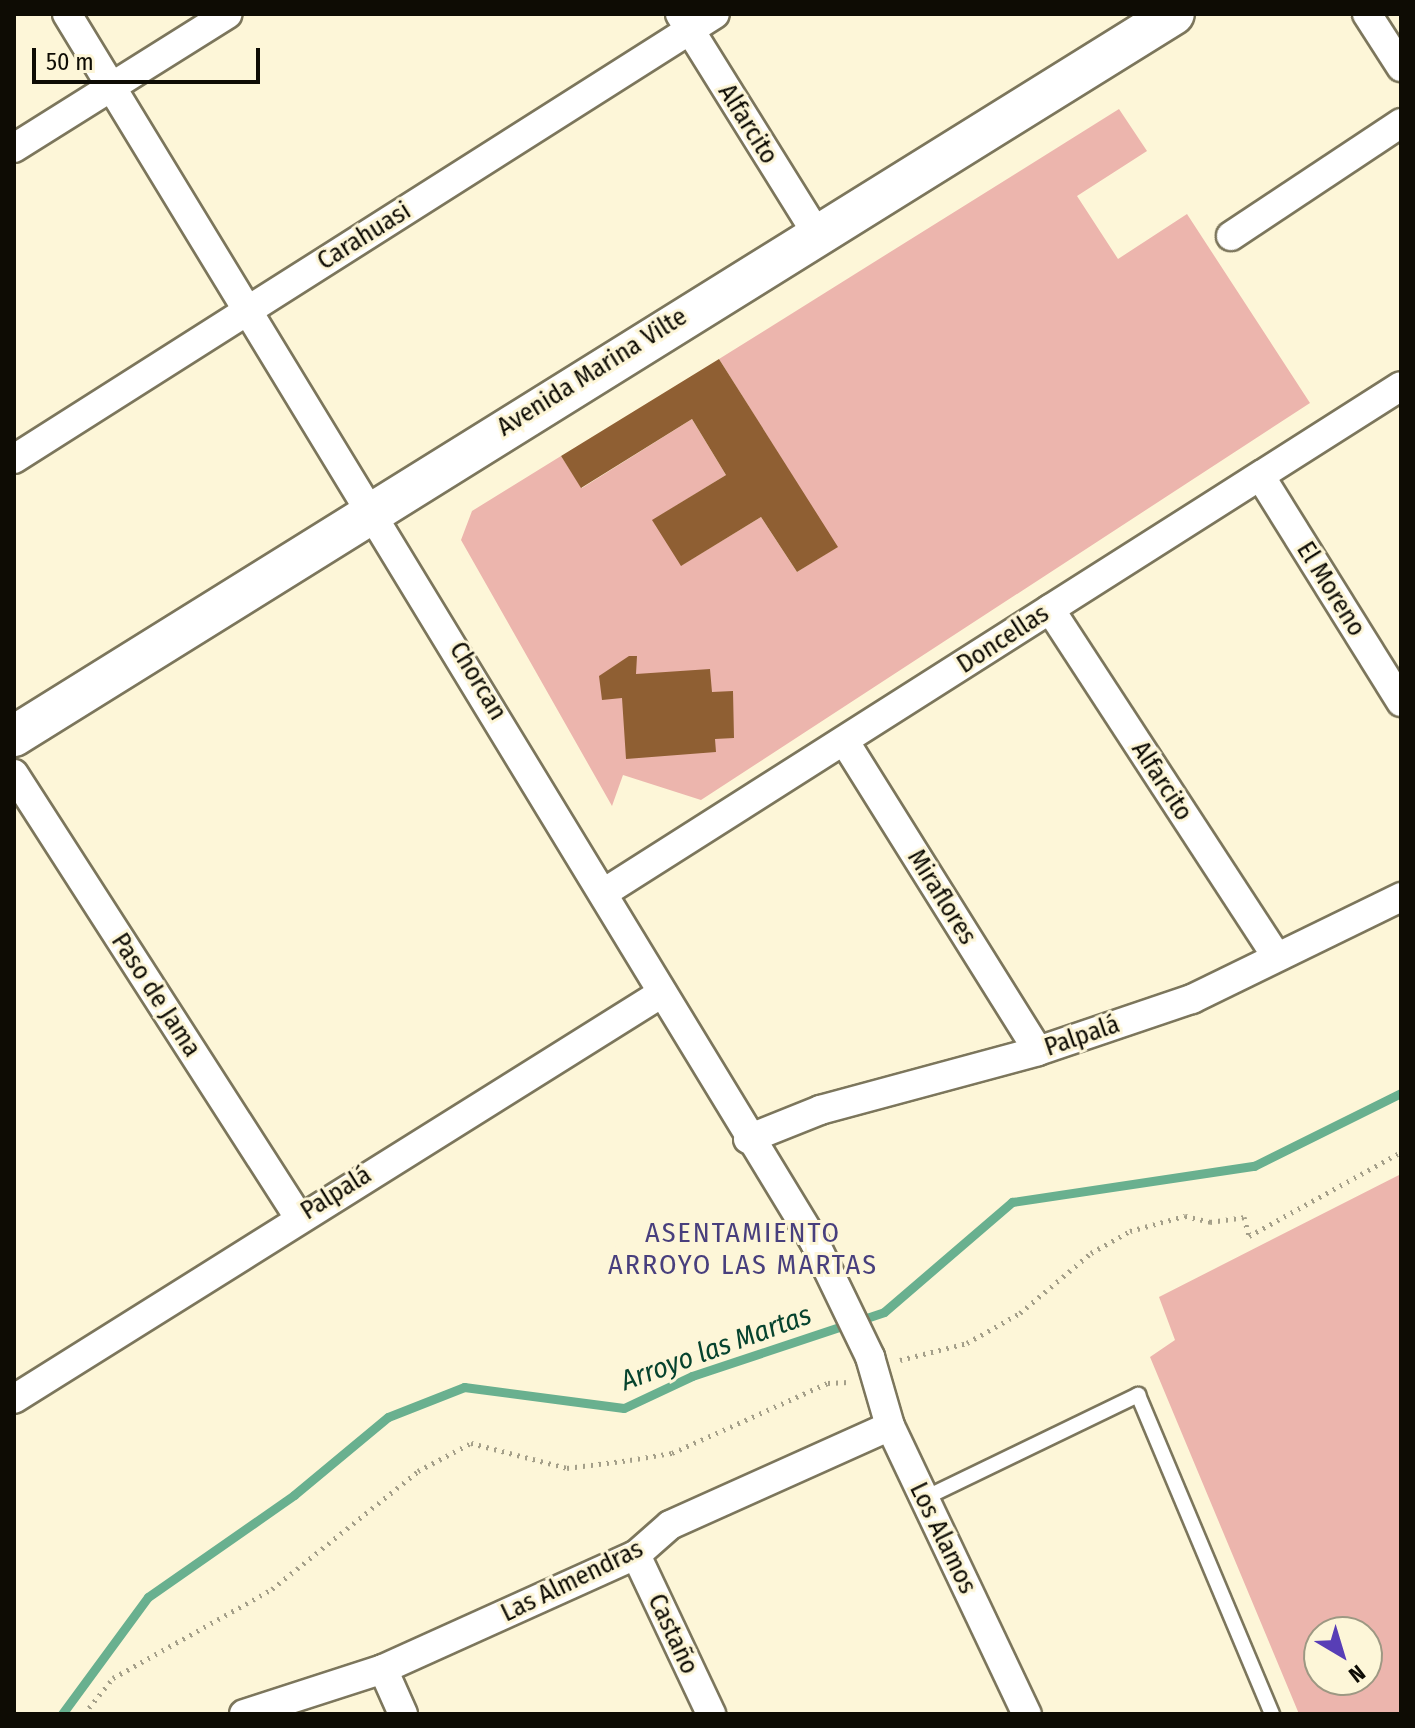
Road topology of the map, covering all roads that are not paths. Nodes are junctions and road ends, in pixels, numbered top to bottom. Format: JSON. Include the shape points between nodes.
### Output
{"nodes":[{"id":1,"x":67,"y":14,"type":"edge"},
{"id":2,"x":228,"y":14,"type":"edge"},
{"id":3,"x":715,"y":14,"type":"edge"},
{"id":4,"x":1367,"y":14,"type":"edge"},
{"id":5,"x":1152,"y":20,"type":"edge"},
{"id":6,"x":685,"y":22,"type":"edge"},
{"id":7,"x":1401,"y":67,"type":"edge"},
{"id":8,"x":112,"y":87,"type":"junction"},
{"id":9,"x":1401,"y":123,"type":"edge"},
{"id":10,"x":14,"y":148,"type":"edge"},
{"id":11,"x":817,"y":234,"type":"junction"},
{"id":12,"x":1231,"y":236,"type":"dead end"},
{"id":13,"x":250,"y":308,"type":"junction"},
{"id":14,"x":1401,"y":386,"type":"edge"},
{"id":15,"x":14,"y":459,"type":"edge"},
{"id":16,"x":1261,"y":477,"type":"junction"},
{"id":17,"x":373,"y":507,"type":"junction"},
{"id":18,"x":1050,"y":609,"type":"junction"},
{"id":19,"x":1401,"y":702,"type":"edge"},
{"id":20,"x":14,"y":736,"type":"edge"},
{"id":21,"x":845,"y":742,"type":"junction"},
{"id":22,"x":14,"y":774,"type":"edge"},
{"id":23,"x":605,"y":892,"type":"junction"},
{"id":24,"x":1401,"y":897,"type":"edge"},
{"id":25,"x":1274,"y":953,"type":"junction"},
{"id":26,"x":662,"y":993,"type":"junction"},
{"id":27,"x":1038,"y":1051,"type":"junction"},
{"id":28,"x":748,"y":1139,"type":"junction"},
{"id":29,"x":298,"y":1216,"type":"junction"},
{"id":30,"x":872,"y":1366,"type":"joint"},
{"id":31,"x":14,"y":1399,"type":"edge"},
{"id":32,"x":890,"y":1426,"type":"junction"},
{"id":33,"x":925,"y":1498,"type":"junction"},
{"id":34,"x":636,"y":1555,"type":"junction"},
{"id":35,"x":383,"y":1669,"type":"junction"},
{"id":36,"x":244,"y":1714,"type":"edge"},
{"id":37,"x":403,"y":1714,"type":"edge"},
{"id":38,"x":711,"y":1714,"type":"edge"},
{"id":39,"x":1027,"y":1714,"type":"edge"},
{"id":40,"x":1272,"y":1714,"type":"edge"}],
"edges":[{"from":1,"to":8,"type":"street","name":"Chorcan"},
{"from":2,"to":8,"type":"street"},
{"from":3,"to":6,"type":"street","name":"Carahuasi"},
{"from":4,"to":7,"type":"street"},
{"from":5,"to":11,"type":"street","name":"Avenida Marina Vilte"},
{"from":6,"to":11,"type":"street","name":"Alfarcito"},
{"from":6,"to":13,"type":"street","name":"Carahuasi"},
{"from":8,"to":10,"type":"street"},
{"from":8,"to":13,"type":"street","name":"Chorcan"},
{"from":9,"to":12,"type":"street"},
{"from":11,"to":17,"type":"street","name":"Avenida Marina Vilte"},
{"from":13,"to":15,"type":"street","name":"Carahuasi"},
{"from":13,"to":17,"type":"street","name":"Chorcan"},
{"from":14,"to":16,"type":"street","name":"Doncellas"},
{"from":16,"to":18,"type":"street","name":"Doncellas"},
{"from":16,"to":19,"type":"street","name":"El Moreno"},
{"from":17,"to":20,"type":"street","name":"Avenida Marina Vilte"},
{"from":17,"to":23,"type":"street","name":"Chorcan"},
{"from":18,"to":21,"type":"street","name":"Doncellas"},
{"from":18,"to":25,"type":"street","name":"Alfarcito"},
{"from":21,"to":23,"type":"street","name":"Doncellas"},
{"from":21,"to":27,"type":"street","name":"Miraflores"},
{"from":22,"to":29,"type":"street","name":"Paso de Jama"},
{"from":23,"to":26,"type":"street","name":"Chorcan"},
{"from":24,"to":25,"type":"street","name":"Palpalá"},
{"from":25,"to":27,"type":"street","name":"Palpalá","via":[[1192,999]]},
{"from":26,"to":28,"type":"street","name":"Chorcan"},
{"from":26,"to":29,"type":"street","name":"Palpalá"},
{"from":27,"to":28,"type":"street","name":"Palpalá","via":[[820,1110]]},
{"from":28,"to":30,"type":"street","name":"Chorcan","via":[[815,1243]]},
{"from":29,"to":31,"type":"street","name":"Palpalá"},
{"from":30,"to":32,"type":"street","name":"Los Alamos"},
{"from":32,"to":33,"type":"street","name":"Los Alamos"},
{"from":32,"to":34,"type":"street","name":"Las Almendras","via":[[670,1525]]},
{"from":33,"to":39,"type":"street","name":"Los Alamos"},
{"from":33,"to":40,"type":"lane","via":[[1138,1395]]},
{"from":34,"to":35,"type":"street","name":"Las Almendras"},
{"from":34,"to":38,"type":"street","name":"Castaño"},
{"from":35,"to":36,"type":"street","name":"Las Almendras"},
{"from":35,"to":37,"type":"street"}]}
